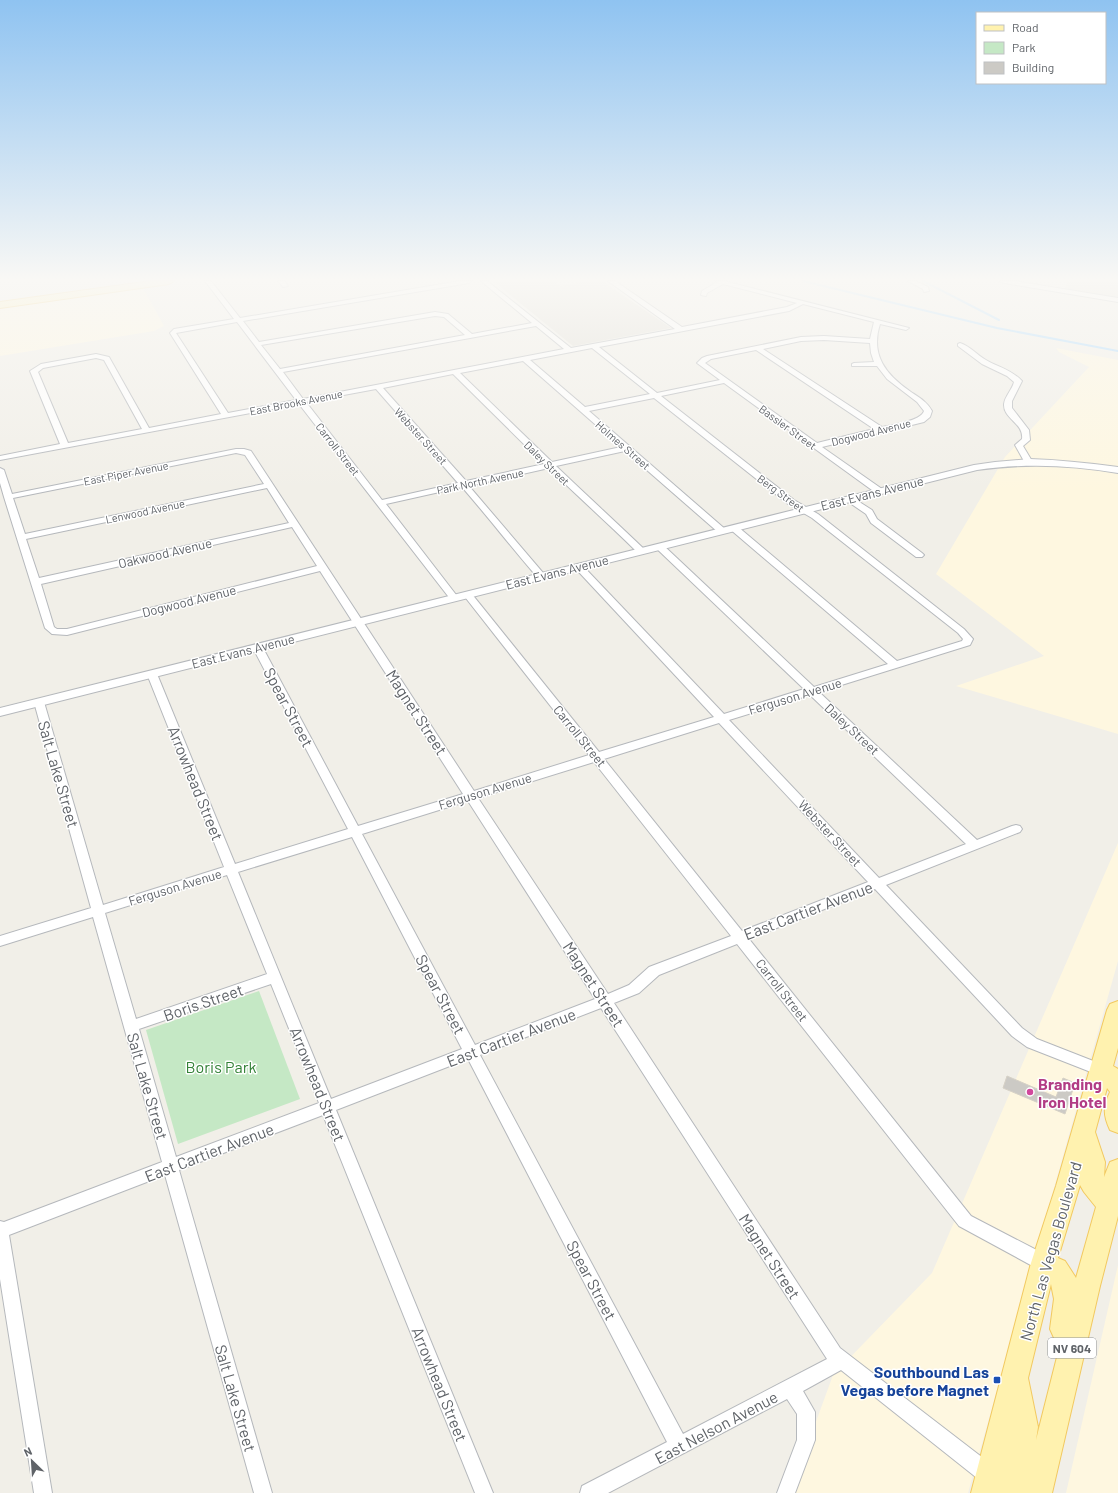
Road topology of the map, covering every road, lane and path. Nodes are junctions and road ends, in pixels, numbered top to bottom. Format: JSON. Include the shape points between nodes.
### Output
{"nodes":[{"id":1,"x":184,"y":351,"type":"edge"},
{"id":2,"x":262,"y":351,"type":"edge"},
{"id":3,"x":390,"y":351,"type":"edge"},
{"id":4,"x":570,"y":351,"type":"edge"},
{"id":5,"x":599,"y":351,"type":"edge"},
{"id":6,"x":739,"y":351,"type":"edge"},
{"id":7,"x":762,"y":351,"type":"edge"},
{"id":8,"x":873,"y":351,"type":"edge"},
{"id":9,"x":971,"y":351,"type":"edge"},
{"id":10,"x":525,"y":359,"type":"junction"},
{"id":11,"x":878,"y":364,"type":"junction"},
{"id":12,"x":854,"y":365,"type":"dead end"},
{"id":13,"x":278,"y":371,"type":"junction"},
{"id":14,"x":455,"y":372,"type":"junction"},
{"id":15,"x":724,"y":381,"type":"junction"},
{"id":16,"x":378,"y":387,"type":"junction"},
{"id":17,"x":655,"y":395,"type":"junction"},
{"id":18,"x":301,"y":401,"type":"junction"},
{"id":19,"x":583,"y":410,"type":"junction"},
{"id":20,"x":226,"y":416,"type":"junction"},
{"id":21,"x":881,"y":430,"type":"junction"},
{"id":22,"x":147,"y":431,"type":"junction"},
{"id":23,"x":65,"y":446,"type":"junction"},
{"id":24,"x":815,"y":446,"type":"junction"},
{"id":25,"x":627,"y":448,"type":"junction"},
{"id":26,"x":244,"y":451,"type":"joint"},
{"id":27,"x":0,"y":458,"type":"edge"},
{"id":28,"x":1028,"y":461,"type":"junction"},
{"id":29,"x":550,"y":465,"type":"junction"},
{"id":30,"x":0,"y":470,"type":"edge"},
{"id":31,"x":1118,"y":470,"type":"edge"},
{"id":32,"x":464,"y":484,"type":"junction"},
{"id":33,"x":270,"y":485,"type":"junction"},
{"id":34,"x":879,"y":492,"type":"junction"},
{"id":35,"x":8,"y":496,"type":"junction"},
{"id":36,"x":850,"y":499,"type":"junction"},
{"id":37,"x":380,"y":503,"type":"junction"},
{"id":38,"x":805,"y":510,"type":"junction"},
{"id":39,"x":295,"y":524,"type":"junction"},
{"id":40,"x":734,"y":528,"type":"junction"},
{"id":41,"x":722,"y":531,"type":"junction"},
{"id":42,"x":21,"y":537,"type":"junction"},
{"id":43,"x":660,"y":547,"type":"junction"},
{"id":44,"x":641,"y":551,"type":"junction"},
{"id":45,"x":919,"y":555,"type":"dead end"},
{"id":46,"x":323,"y":567,"type":"junction"},
{"id":47,"x":579,"y":567,"type":"junction"},
{"id":48,"x":541,"y":576,"type":"junction"},
{"id":49,"x":35,"y":582,"type":"junction"},
{"id":50,"x":468,"y":595,"type":"junction"},
{"id":51,"x":454,"y":598,"type":"junction"},
{"id":52,"x":359,"y":622,"type":"junction"},
{"id":53,"x":968,"y":639,"type":"joint"},
{"id":54,"x":258,"y":648,"type":"junction"},
{"id":55,"x":896,"y":665,"type":"junction"},
{"id":56,"x":152,"y":674,"type":"junction"},
{"id":57,"x":812,"y":691,"type":"junction"},
{"id":58,"x":39,"y":702,"type":"junction"},
{"id":59,"x":0,"y":712,"type":"edge"},
{"id":60,"x":722,"y":718,"type":"junction"},
{"id":61,"x":597,"y":756,"type":"junction"},
{"id":62,"x":471,"y":795,"type":"junction"},
{"id":63,"x":1016,"y":829,"type":"dead end"},
{"id":64,"x":355,"y":831,"type":"junction"},
{"id":65,"x":975,"y":845,"type":"junction"},
{"id":66,"x":231,"y":869,"type":"junction"},
{"id":67,"x":878,"y":883,"type":"junction"},
{"id":68,"x":98,"y":910,"type":"junction"},
{"id":69,"x":740,"y":937,"type":"junction"},
{"id":70,"x":0,"y":941,"type":"edge"},
{"id":71,"x":275,"y":977,"type":"junction"},
{"id":72,"x":605,"y":1001,"type":"junction"},
{"id":73,"x":1118,"y":1010,"type":"edge"},
{"id":74,"x":131,"y":1026,"type":"junction"},
{"id":75,"x":471,"y":1052,"type":"junction"},
{"id":76,"x":1102,"y":1070,"type":"junction"},
{"id":77,"x":1118,"y":1086,"type":"edge"},
{"id":78,"x":1118,"y":1099,"type":"edge"},
{"id":79,"x":327,"y":1107,"type":"junction"},
{"id":80,"x":1118,"y":1124,"type":"edge"},
{"id":81,"x":1084,"y":1134,"type":"junction"},
{"id":82,"x":170,"y":1166,"type":"junction"},
{"id":83,"x":1118,"y":1170,"type":"edge"},
{"id":84,"x":1114,"y":1206,"type":"edge"},
{"id":85,"x":0,"y":1230,"type":"edge"},
{"id":86,"x":1044,"y":1263,"type":"junction"},
{"id":87,"x":1072,"y":1349,"type":"junction"},
{"id":88,"x":843,"y":1360,"type":"junction"},
{"id":89,"x":1015,"y":1375,"type":"junction"},
{"id":90,"x":791,"y":1388,"type":"junction"},
{"id":91,"x":679,"y":1446,"type":"junction"},
{"id":92,"x":992,"y":1487,"type":"edge"},
{"id":93,"x":43,"y":1493,"type":"edge"},
{"id":94,"x":263,"y":1493,"type":"edge"},
{"id":95,"x":484,"y":1493,"type":"edge"},
{"id":96,"x":589,"y":1493,"type":"edge"},
{"id":97,"x":786,"y":1493,"type":"edge"},
{"id":98,"x":1022,"y":1493,"type":"edge"},
{"id":99,"x":1038,"y":1493,"type":"edge"}],
"edges":[{"from":1,"to":20,"type":"street"},
{"from":2,"to":13,"type":"street","name":"Carroll Street"},
{"from":3,"to":13,"type":"street"},
{"from":4,"to":10,"type":"street","name":"East Brooks Avenue"},
{"from":5,"to":17,"type":"street","name":"Berg Street"},
{"from":6,"to":15,"type":"street","name":"Bassler Street","via":[[701,361]]},
{"from":7,"to":21,"type":"street"},
{"from":8,"to":11,"type":"street","name":"Dogwood Avenue"},
{"from":9,"to":28,"type":"street","via":[[981,360],[1012,375],[1018,381],[1008,406],[1028,434],[1026,440],[1019,445]]},
{"from":10,"to":14,"type":"street","name":"East Brooks Avenue"},
{"from":10,"to":19,"type":"street","name":"Holmes Street"},
{"from":11,"to":12,"type":"street"},
{"from":11,"to":21,"type":"street","name":"Dogwood Avenue","via":[[897,384],[922,402],[928,412],[921,420]]},
{"from":13,"to":18,"type":"street","name":"Carroll Street"},
{"from":14,"to":16,"type":"street","name":"East Brooks Avenue"},
{"from":14,"to":29,"type":"street","name":"Daley Street"},
{"from":15,"to":17,"type":"street"},
{"from":15,"to":24,"type":"street","name":"Bassler Street"},
{"from":16,"to":18,"type":"street","name":"East Brooks Avenue"},
{"from":16,"to":32,"type":"street","name":"Webster Street"},
{"from":17,"to":19,"type":"street"},
{"from":17,"to":38,"type":"street","name":"Berg Street","via":[[791,502]]},
{"from":18,"to":20,"type":"street","name":"East Brooks Avenue"},
{"from":18,"to":37,"type":"street","name":"Carroll Street"},
{"from":19,"to":25,"type":"street","name":"Holmes Street"},
{"from":20,"to":22,"type":"street","name":"East Brooks Avenue"},
{"from":21,"to":24,"type":"street","name":"Dogwood Avenue"},
{"from":22,"to":23,"type":"street","name":"East Brooks Avenue"},
{"from":22,"to":23,"type":"street","via":[[107,358],[103,356],[49,364],[34,371]]},
{"from":23,"to":27,"type":"street","name":"East Brooks Avenue"},
{"from":24,"to":34,"type":"street","name":"Bassler Street"},
{"from":25,"to":29,"type":"street","name":"Park North Avenue"},
{"from":25,"to":41,"type":"street","name":"Holmes Street"},
{"from":26,"to":33,"type":"street","name":"Magnet Street"},
{"from":26,"to":35,"type":"street","name":"East Piper Avenue"},
{"from":28,"to":31,"type":"street","name":"East Evans Avenue","via":[[1090,465]]},
{"from":28,"to":34,"type":"street","name":"East Evans Avenue","via":[[977,467]]},
{"from":29,"to":32,"type":"street","name":"Park North Avenue"},
{"from":29,"to":44,"type":"street","name":"Daley Street"},
{"from":30,"to":35,"type":"street"},
{"from":32,"to":37,"type":"street","name":"Park North Avenue"},
{"from":32,"to":48,"type":"street","name":"Webster Street"},
{"from":33,"to":39,"type":"street","name":"Magnet Street"},
{"from":33,"to":42,"type":"street","name":"Lenwood Avenue"},
{"from":34,"to":36,"type":"street","name":"East Evans Avenue"},
{"from":35,"to":42,"type":"street"},
{"from":36,"to":38,"type":"street","name":"East Evans Avenue"},
{"from":36,"to":45,"type":"street"},
{"from":37,"to":51,"type":"street","name":"Carroll Street"},
{"from":38,"to":40,"type":"street","name":"East Evans Avenue"},
{"from":38,"to":53,"type":"street","name":"Berg Street","via":[[962,631]]},
{"from":39,"to":46,"type":"street","name":"Magnet Street"},
{"from":39,"to":49,"type":"street","name":"Oakwood Avenue"},
{"from":40,"to":41,"type":"street","name":"East Evans Avenue"},
{"from":40,"to":55,"type":"street"},
{"from":41,"to":43,"type":"street","name":"East Evans Avenue"},
{"from":42,"to":49,"type":"street"},
{"from":43,"to":44,"type":"street","name":"East Evans Avenue"},
{"from":43,"to":57,"type":"street","name":"Daley Street"},
{"from":44,"to":47,"type":"street","name":"East Evans Avenue"},
{"from":46,"to":49,"type":"street","name":"Dogwood Avenue","via":[[67,632],[55,632],[50,628]]},
{"from":46,"to":52,"type":"street","name":"Magnet Street"},
{"from":47,"to":48,"type":"street","name":"East Evans Avenue"},
{"from":47,"to":60,"type":"street","name":"Webster Street"},
{"from":48,"to":50,"type":"street","name":"East Evans Avenue"},
{"from":50,"to":51,"type":"street","name":"East Evans Avenue"},
{"from":50,"to":61,"type":"street","name":"Carroll Street"},
{"from":51,"to":52,"type":"street","name":"East Evans Avenue"},
{"from":52,"to":54,"type":"street","name":"East Evans Avenue"},
{"from":52,"to":62,"type":"street","name":"Magnet Street"},
{"from":53,"to":55,"type":"street","name":"Ferguson Avenue","via":[[966,643]]},
{"from":54,"to":56,"type":"street","name":"East Evans Avenue"},
{"from":54,"to":64,"type":"street","name":"Spear Street"},
{"from":55,"to":57,"type":"street","name":"Ferguson Avenue"},
{"from":56,"to":58,"type":"street","name":"East Evans Avenue"},
{"from":56,"to":66,"type":"street","name":"Arrowhead Street"},
{"from":57,"to":60,"type":"street","name":"Ferguson Avenue"},
{"from":57,"to":65,"type":"street","name":"Daley Street"},
{"from":58,"to":59,"type":"street","name":"East Evans Avenue"},
{"from":58,"to":68,"type":"street","name":"Salt Lake Street"},
{"from":60,"to":61,"type":"street","name":"Ferguson Avenue"},
{"from":60,"to":67,"type":"street","name":"Webster Street"},
{"from":61,"to":62,"type":"street","name":"Ferguson Avenue"},
{"from":61,"to":69,"type":"street","name":"Carroll Street"},
{"from":62,"to":64,"type":"street","name":"Ferguson Avenue"},
{"from":62,"to":72,"type":"street","name":"Magnet Street"},
{"from":63,"to":65,"type":"street","name":"East Cartier Avenue"},
{"from":64,"to":66,"type":"street","name":"Ferguson Avenue"},
{"from":64,"to":75,"type":"street","name":"Spear Street"},
{"from":65,"to":67,"type":"street","name":"East Cartier Avenue"},
{"from":66,"to":68,"type":"street","name":"Ferguson Avenue"},
{"from":66,"to":71,"type":"street","name":"Arrowhead Street"},
{"from":67,"to":69,"type":"street","name":"East Cartier Avenue"},
{"from":67,"to":76,"type":"street","name":"Webster Street","via":[[1017,1032],[1032,1043]]},
{"from":68,"to":70,"type":"street","name":"Ferguson Avenue"},
{"from":68,"to":74,"type":"street","name":"Salt Lake Street"},
{"from":69,"to":72,"type":"street","name":"East Cartier Avenue","via":[[654,971],[634,989]]},
{"from":69,"to":86,"type":"street","name":"Carroll Street","via":[[965,1221]]},
{"from":71,"to":74,"type":"street","name":"Boris Street"},
{"from":71,"to":79,"type":"street","name":"Arrowhead Street"},
{"from":72,"to":75,"type":"street","name":"East Cartier Avenue"},
{"from":72,"to":88,"type":"street","name":"Magnet Street","via":[[834,1354]]},
{"from":73,"to":76,"type":"main road","name":"North Las Vegas Boulevard"},
{"from":74,"to":82,"type":"street","name":"Salt Lake Street"},
{"from":75,"to":79,"type":"street","name":"East Cartier Avenue"},
{"from":75,"to":91,"type":"street","name":"Spear Street"},
{"from":76,"to":77,"type":"main road","via":[[1113,1077]]},
{"from":76,"to":81,"type":"main road","name":"North Las Vegas Boulevard"},
{"from":78,"to":80,"type":"main road","via":[[1115,1115]]},
{"from":79,"to":82,"type":"street","name":"East Cartier Avenue"},
{"from":79,"to":95,"type":"street","name":"Arrowhead Street"},
{"from":81,"to":84,"type":"main road","via":[[1093,1162],[1092,1184],[1100,1195]]},
{"from":81,"to":86,"type":"main road","name":"North Las Vegas Boulevard"},
{"from":82,"to":85,"type":"street","name":"East Cartier Avenue"},
{"from":82,"to":94,"type":"street","name":"Salt Lake Street"},
{"from":83,"to":84,"type":"main road","number":"NV 604"},
{"from":84,"to":87,"type":"main road","number":"NV 604","via":[[1088,1282]]},
{"from":85,"to":93,"type":"street"},
{"from":86,"to":87,"type":"main road","via":[[1056,1270],[1064,1282],[1064,1329]]},
{"from":86,"to":89,"type":"main road","name":"North Las Vegas Boulevard"},
{"from":87,"to":99,"type":"main road","number":"NV 604"},
{"from":88,"to":90,"type":"street","name":"East Nelson Avenue"},
{"from":88,"to":92,"type":"street","name":"Magnet Street"},
{"from":89,"to":92,"type":"main road","name":"North Las Vegas Boulevard"},
{"from":89,"to":98,"type":"main road","via":[[1024,1427],[1018,1475]]},
{"from":90,"to":91,"type":"street","name":"East Nelson Avenue"},
{"from":90,"to":97,"type":"street","via":[[806,1412],[806,1440]]},
{"from":91,"to":96,"type":"street","name":"East Nelson Avenue"}]}
